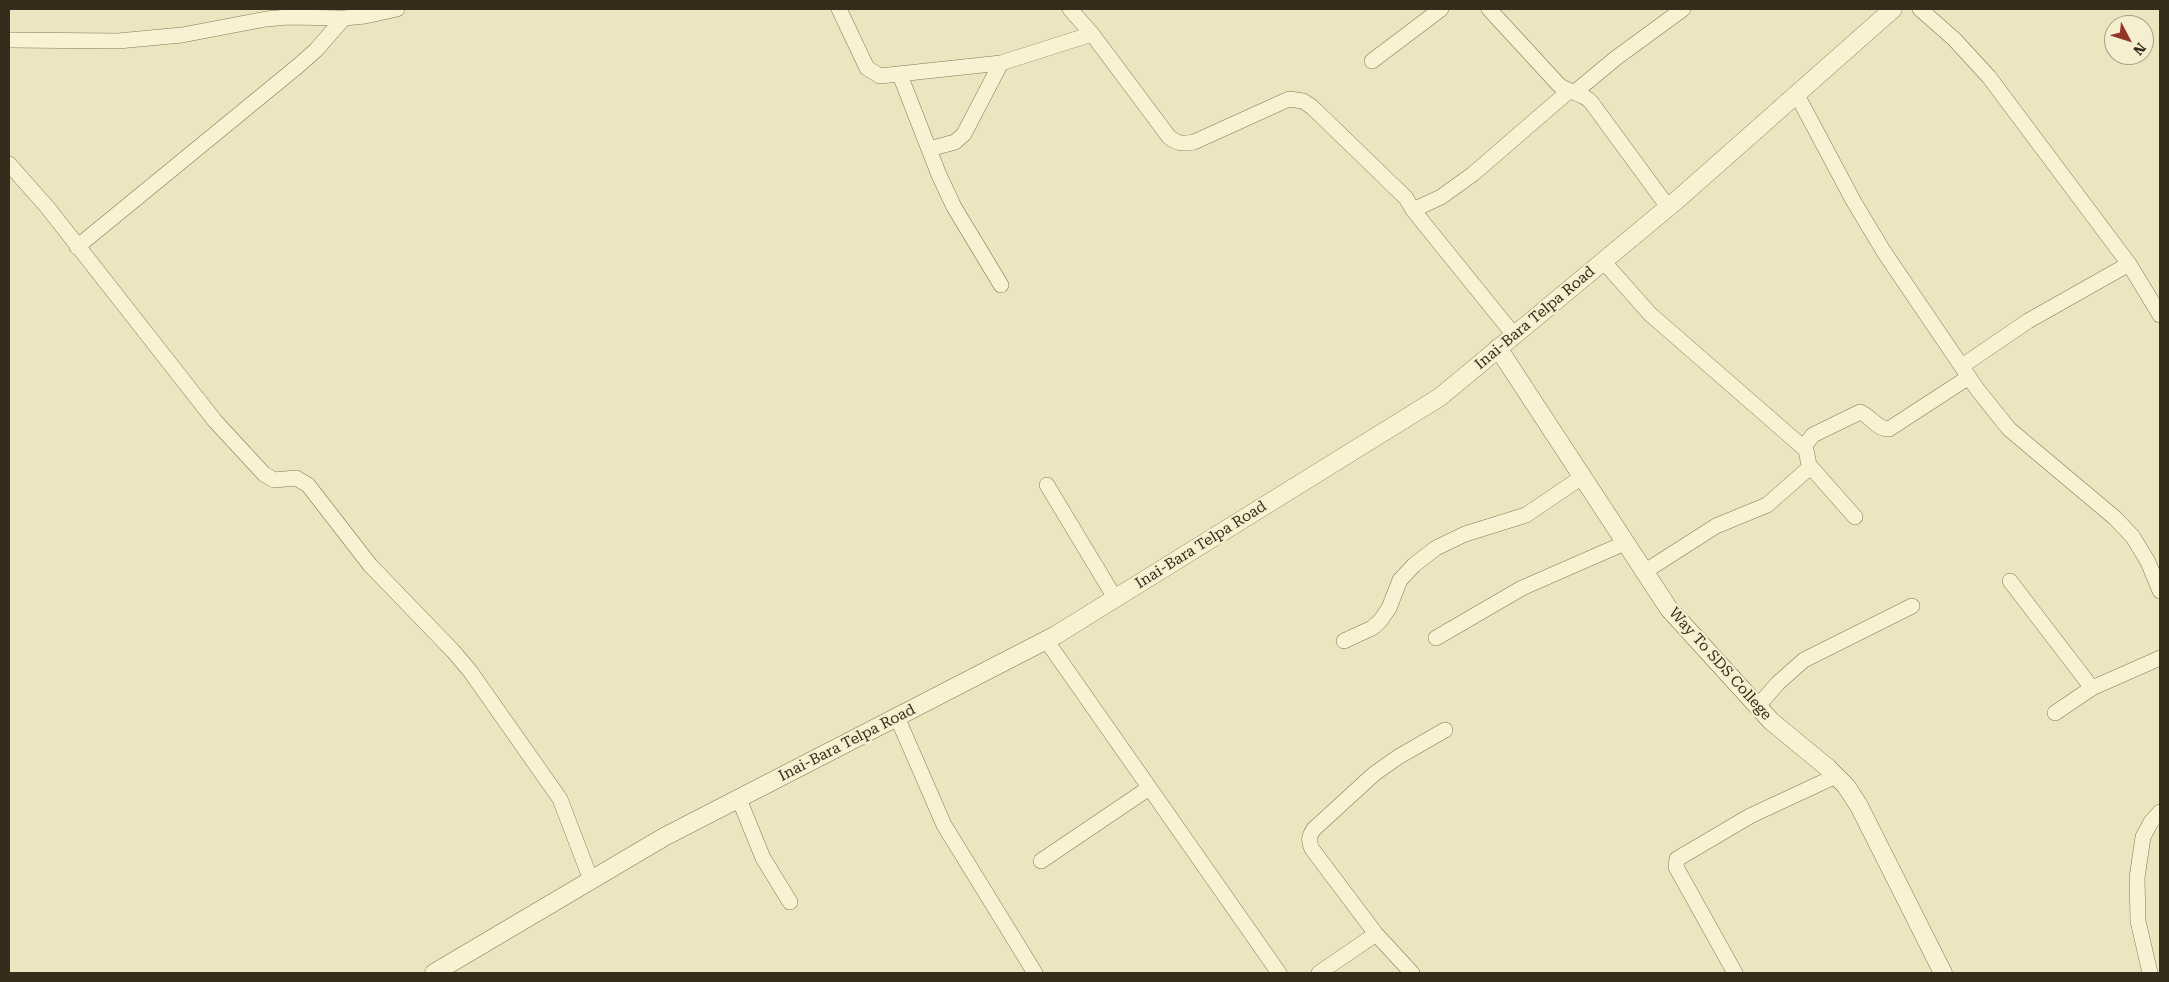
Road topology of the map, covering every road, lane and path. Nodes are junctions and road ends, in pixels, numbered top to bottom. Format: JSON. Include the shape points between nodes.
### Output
{"nodes":[{"id":1,"x":397,"y":9,"type":"edge"},
{"id":2,"x":839,"y":9,"type":"edge"},
{"id":3,"x":1070,"y":9,"type":"edge"},
{"id":4,"x":1441,"y":9,"type":"edge"},
{"id":5,"x":1489,"y":9,"type":"edge"},
{"id":6,"x":1683,"y":9,"type":"edge"},
{"id":7,"x":1893,"y":9,"type":"edge"},
{"id":8,"x":1920,"y":9,"type":"edge"},
{"id":9,"x":344,"y":18,"type":"junction"},
{"id":10,"x":1092,"y":34,"type":"junction"},
{"id":11,"x":9,"y":40,"type":"edge"},
{"id":12,"x":1372,"y":60,"type":"dead end"},
{"id":13,"x":1001,"y":63,"type":"junction"},
{"id":14,"x":900,"y":75,"type":"junction"},
{"id":15,"x":1572,"y":92,"type":"junction"},
{"id":16,"x":1797,"y":95,"type":"junction"},
{"id":17,"x":929,"y":149,"type":"junction"},
{"id":18,"x":9,"y":164,"type":"edge"},
{"id":19,"x":1668,"y":207,"type":"junction"},
{"id":20,"x":1413,"y":210,"type":"junction"},
{"id":21,"x":76,"y":247,"type":"junction"},
{"id":22,"x":1603,"y":261,"type":"junction"},
{"id":23,"x":2129,"y":264,"type":"junction"},
{"id":24,"x":1001,"y":285,"type":"dead end"},
{"id":25,"x":2160,"y":315,"type":"edge"},
{"id":26,"x":1514,"y":335,"type":"junction"},
{"id":27,"x":1498,"y":348,"type":"junction"},
{"id":28,"x":1965,"y":372,"type":"junction"},
{"id":29,"x":1805,"y":449,"type":"junction"},
{"id":30,"x":1809,"y":465,"type":"junction"},
{"id":31,"x":1582,"y":477,"type":"junction"},
{"id":32,"x":1047,"y":485,"type":"dead end"},
{"id":33,"x":1855,"y":517,"type":"dead end"},
{"id":34,"x":1625,"y":543,"type":"junction"},
{"id":35,"x":2154,"y":558,"type":"edge"},
{"id":36,"x":1644,"y":572,"type":"junction"},
{"id":37,"x":2010,"y":581,"type":"dead end"},
{"id":38,"x":2160,"y":591,"type":"edge"},
{"id":39,"x":1115,"y":598,"type":"junction"},
{"id":40,"x":1912,"y":606,"type":"dead end"},
{"id":41,"x":1436,"y":638,"type":"dead end"},
{"id":42,"x":1046,"y":640,"type":"junction"},
{"id":43,"x":1344,"y":640,"type":"dead end"},
{"id":44,"x":2160,"y":658,"type":"edge"},
{"id":45,"x":2092,"y":688,"type":"junction"},
{"id":46,"x":1757,"y":707,"type":"junction"},
{"id":47,"x":2055,"y":714,"type":"dead end"},
{"id":48,"x":896,"y":717,"type":"junction"},
{"id":49,"x":1445,"y":730,"type":"dead end"},
{"id":50,"x":1836,"y":776,"type":"junction"},
{"id":51,"x":1150,"y":788,"type":"junction"},
{"id":52,"x":739,"y":799,"type":"junction"},
{"id":53,"x":2160,"y":812,"type":"edge"},
{"id":54,"x":1041,"y":861,"type":"dead end"},
{"id":55,"x":591,"y":880,"type":"junction"},
{"id":56,"x":790,"y":902,"type":"dead end"},
{"id":57,"x":1376,"y":934,"type":"junction"},
{"id":58,"x":434,"y":973,"type":"edge"},
{"id":59,"x":1035,"y":973,"type":"edge"},
{"id":60,"x":1279,"y":973,"type":"edge"},
{"id":61,"x":1319,"y":973,"type":"edge"},
{"id":62,"x":1412,"y":973,"type":"edge"},
{"id":63,"x":1736,"y":973,"type":"edge"},
{"id":64,"x":1943,"y":973,"type":"edge"},
{"id":65,"x":2150,"y":973,"type":"edge"}],
"edges":[{"from":1,"to":9,"type":"street"},
{"from":2,"to":14,"type":"street","via":[[867,68],[880,76]]},
{"from":3,"to":10,"type":"street"},
{"from":4,"to":12,"type":"street"},
{"from":5,"to":15,"type":"street","via":[[1552,78]]},
{"from":6,"to":15,"type":"street"},
{"from":7,"to":16,"type":"street","name":"Inai-Bara Telpa Road"},
{"from":8,"to":23,"type":"street","via":[[1954,39],[1988,77]]},
{"from":9,"to":11,"type":"street","via":[[266,19],[182,35],[118,42]]},
{"from":9,"to":21,"type":"street","via":[[298,66]]},
{"from":10,"to":13,"type":"street"},
{"from":10,"to":20,"type":"street","via":[[1169,137],[1180,144],[1194,142],[1296,98],[1312,107],[1406,198]]},
{"from":13,"to":14,"type":"street"},
{"from":13,"to":17,"type":"street","via":[[964,134],[954,142]]},
{"from":14,"to":17,"type":"street"},
{"from":15,"to":19,"type":"street","via":[[1592,102]]},
{"from":15,"to":20,"type":"street","via":[[1472,174],[1441,197]]},
{"from":16,"to":19,"type":"street","name":"Inai-Bara Telpa Road"},
{"from":16,"to":28,"type":"street","via":[[1884,252]]},
{"from":17,"to":24,"type":"street","via":[[954,207]]},
{"from":18,"to":21,"type":"street","via":[[44,202]]},
{"from":19,"to":22,"type":"street","name":"Inai-Bara Telpa Road"},
{"from":20,"to":26,"type":"street"},
{"from":21,"to":55,"type":"street","via":[[215,421],[264,474],[274,480],[296,478],[308,485],[370,566],[454,651],[560,799]]},
{"from":22,"to":26,"type":"street","name":"Inai-Bara Telpa Road"},
{"from":22,"to":29,"type":"street","via":[[1650,314]]},
{"from":23,"to":25,"type":"street"},
{"from":23,"to":28,"type":"street","via":[[2028,321]]},
{"from":26,"to":27,"type":"street","name":"Inai-Bara Telpa Road"},
{"from":27,"to":31,"type":"street","name":"Way To SDS College"},
{"from":27,"to":39,"type":"street","name":"Inai-Bara Telpa Road","via":[[1440,397]]},
{"from":28,"to":29,"type":"street","via":[[1889,429],[1879,427],[1866,415],[1857,412],[1813,435],[1806,441]]},
{"from":28,"to":35,"type":"street","via":[[2008,429],[2114,518]]},
{"from":29,"to":30,"type":"street"},
{"from":30,"to":33,"type":"street"},
{"from":30,"to":36,"type":"street","via":[[1767,505],[1716,526]]},
{"from":31,"to":34,"type":"street","name":"Way To SDS College"},
{"from":31,"to":43,"type":"street","via":[[1526,515],[1465,534],[1436,548],[1400,580],[1380,621]]},
{"from":32,"to":39,"type":"street"},
{"from":34,"to":36,"type":"street","name":"Way To SDS College"},
{"from":34,"to":41,"type":"street","via":[[1522,588]]},
{"from":35,"to":38,"type":"street"},
{"from":36,"to":46,"type":"street","name":"Way To SDS College","via":[[1668,609]]},
{"from":37,"to":45,"type":"street"},
{"from":39,"to":42,"type":"street","name":"Inai-Bara Telpa Road"},
{"from":40,"to":46,"type":"street","via":[[1804,660]]},
{"from":42,"to":48,"type":"street","name":"Inai-Bara Telpa Road"},
{"from":42,"to":51,"type":"street"},
{"from":44,"to":45,"type":"street"},
{"from":45,"to":47,"type":"street"},
{"from":46,"to":50,"type":"street","name":"Way To SDS College"},
{"from":48,"to":52,"type":"street","name":"Inai-Bara Telpa Road"},
{"from":48,"to":59,"type":"street","via":[[944,825]]},
{"from":49,"to":57,"type":"street","via":[[1374,774],[1310,834],[1312,849]]},
{"from":50,"to":63,"type":"street","via":[[1750,816],[1677,859],[1676,867]]},
{"from":50,"to":64,"type":"street","name":"Way To SDS College","via":[[1859,806]]},
{"from":51,"to":54,"type":"street"},
{"from":51,"to":60,"type":"street"},
{"from":52,"to":55,"type":"street","name":"Inai-Bara Telpa Road","via":[[664,837]]},
{"from":52,"to":56,"type":"street","via":[[763,858]]},
{"from":53,"to":65,"type":"street","via":[[2143,836],[2137,878],[2138,921]]},
{"from":55,"to":58,"type":"street","name":"Inai-Bara Telpa Road"},
{"from":57,"to":61,"type":"street"},
{"from":57,"to":62,"type":"street"}]}
